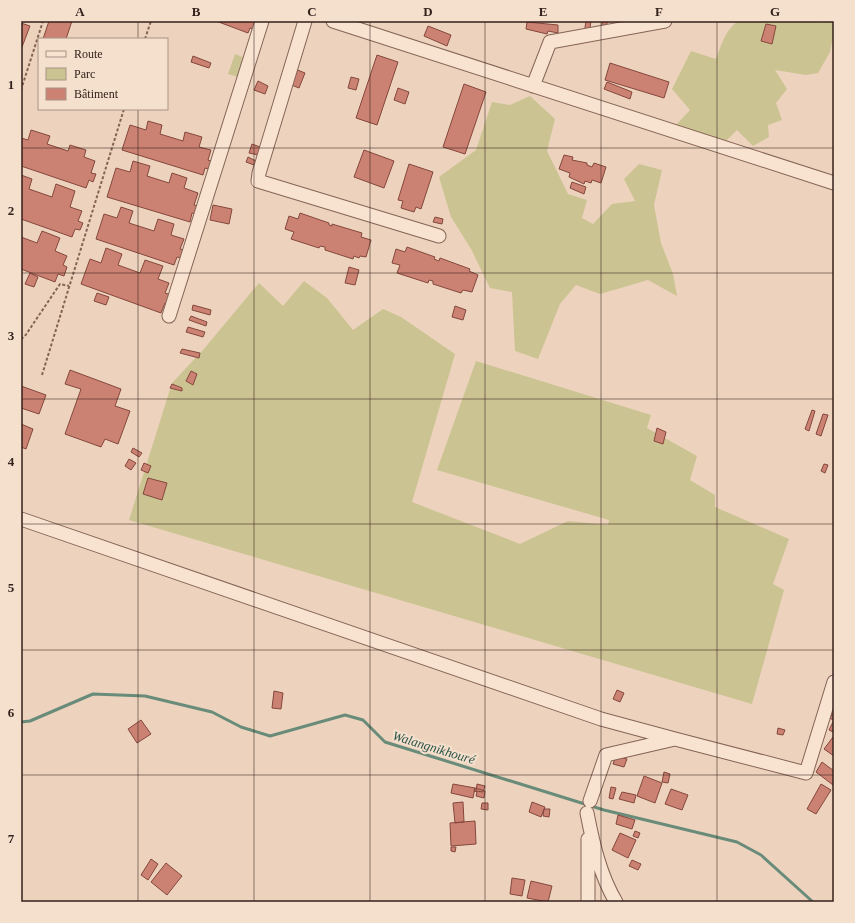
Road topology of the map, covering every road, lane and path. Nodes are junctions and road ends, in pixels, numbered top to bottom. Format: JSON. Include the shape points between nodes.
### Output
{"nodes":[{"id":1,"x":43,"y":21,"type":"edge"},
{"id":2,"x":151,"y":21,"type":"edge"},
{"id":3,"x":262,"y":21,"type":"edge"},
{"id":4,"x":304,"y":21,"type":"edge"},
{"id":5,"x":333,"y":21,"type":"edge"},
{"id":6,"x":665,"y":21,"type":"edge"},
{"id":7,"x":145,"y":38,"type":"edge"},
{"id":8,"x":533,"y":86,"type":"junction"},
{"id":9,"x":21,"y":90,"type":"edge"},
{"id":10,"x":124,"y":110,"type":"edge"},
{"id":11,"x":834,"y":183,"type":"edge"},
{"id":12,"x":439,"y":236,"type":"dead end"},
{"id":13,"x":69,"y":286,"type":"junction"},
{"id":14,"x":169,"y":316,"type":"dead end"},
{"id":15,"x":21,"y":338,"type":"edge"},
{"id":16,"x":42,"y":375,"type":"dead end"},
{"id":17,"x":21,"y":519,"type":"edge"},
{"id":18,"x":834,"y":682,"type":"edge"},
{"id":19,"x":675,"y":738,"type":"junction"},
{"id":20,"x":590,"y":801,"type":"dead end"},
{"id":21,"x":588,"y":902,"type":"edge"},
{"id":22,"x":616,"y":902,"type":"edge"}],
"edges":[{"from":1,"to":9,"type":"path"},
{"from":2,"to":7,"type":"path"},
{"from":3,"to":14,"type":"street"},
{"from":4,"to":12,"type":"street","via":[[258,181]]},
{"from":5,"to":8,"type":"street"},
{"from":6,"to":8,"type":"street","via":[[550,42]]},
{"from":8,"to":11,"type":"street"},
{"from":10,"to":13,"type":"path"},
{"from":13,"to":15,"type":"path","via":[[60,284],[25,336]]},
{"from":13,"to":16,"type":"path"},
{"from":17,"to":19,"type":"street","via":[[601,719]]},
{"from":18,"to":19,"type":"street","via":[[806,773]]},
{"from":19,"to":20,"type":"street","via":[[606,755]]},
{"from":21,"to":22,"type":"street","via":[[587,813],[606,885]]}]}
